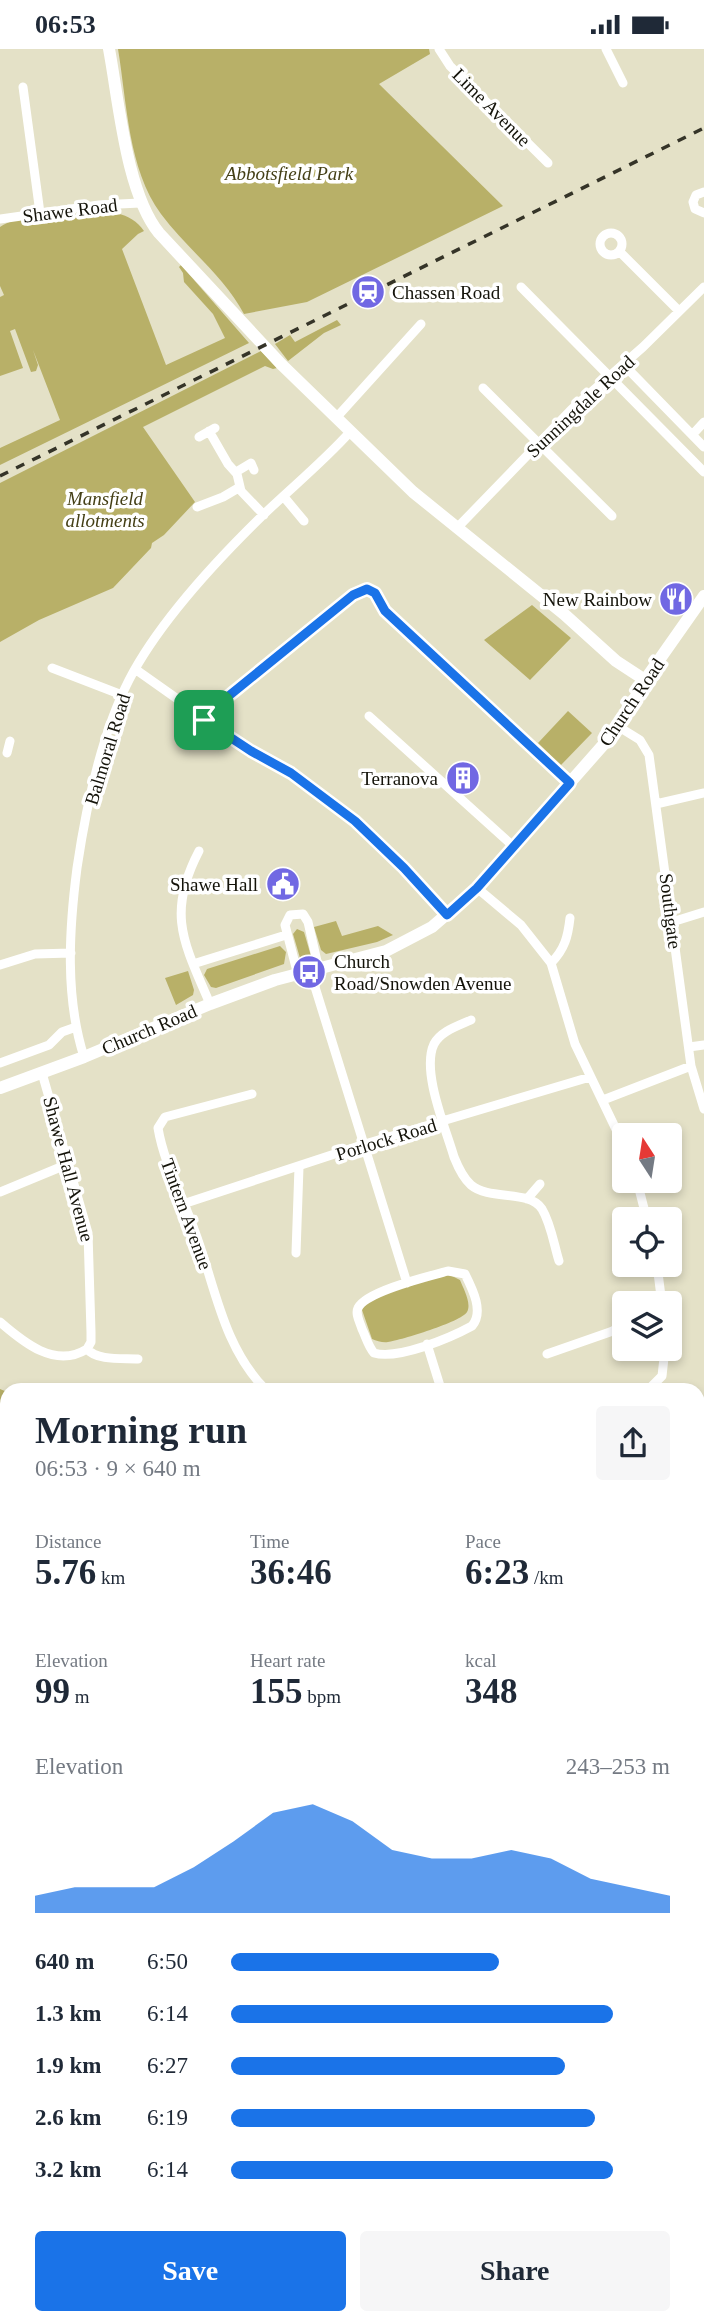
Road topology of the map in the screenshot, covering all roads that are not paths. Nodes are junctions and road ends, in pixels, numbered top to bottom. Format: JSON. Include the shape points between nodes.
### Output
{"nodes":[{"id":1,"x":109,"y":49,"type":"edge"},
{"id":2,"x":439,"y":49,"type":"edge"},
{"id":3,"x":606,"y":49,"type":"edge"},
{"id":4,"x":623,"y":83,"type":"dead end"},
{"id":5,"x":23,"y":87,"type":"dead end"},
{"id":6,"x":548,"y":163,"type":"dead end"},
{"id":7,"x":704,"y":192,"type":"edge"},
{"id":8,"x":140,"y":203,"type":"junction"},
{"id":9,"x":40,"y":213,"type":"junction"},
{"id":10,"x":704,"y":213,"type":"edge"},
{"id":11,"x":0,"y":219,"type":"edge"},
{"id":12,"x":620,"y":251,"type":"dead end"},
{"id":13,"x":704,"y":287,"type":"edge"},
{"id":14,"x":521,"y":288,"type":"dead end"},
{"id":15,"x":680,"y":311,"type":"junction"},
{"id":16,"x":421,"y":324,"type":"dead end"},
{"id":17,"x":623,"y":364,"type":"junction"},
{"id":18,"x":609,"y":376,"type":"junction"},
{"id":19,"x":483,"y":388,"type":"dead end"},
{"id":20,"x":336,"y":418,"type":"junction"},
{"id":21,"x":704,"y":422,"type":"edge"},
{"id":22,"x":350,"y":432,"type":"junction"},
{"id":23,"x":692,"y":434,"type":"junction"},
{"id":24,"x":199,"y":437,"type":"dead end"},
{"id":25,"x":538,"y":444,"type":"junction"},
{"id":26,"x":704,"y":447,"type":"edge"},
{"id":27,"x":254,"y":470,"type":"dead end"},
{"id":28,"x":236,"y":471,"type":"junction"},
{"id":29,"x":704,"y":472,"type":"edge"},
{"id":30,"x":240,"y":487,"type":"junction"},
{"id":31,"x":284,"y":497,"type":"junction"},
{"id":32,"x":197,"y":507,"type":"dead end"},
{"id":33,"x":264,"y":515,"type":"junction"},
{"id":34,"x":612,"y":516,"type":"dead end"},
{"id":35,"x":304,"y":521,"type":"dead end"},
{"id":36,"x":457,"y":528,"type":"junction"},
{"id":37,"x":704,"y":596,"type":"edge"},
{"id":38,"x":52,"y":669,"type":"dead end"},
{"id":39,"x":135,"y":669,"type":"junction"},
{"id":40,"x":645,"y":680,"type":"junction"},
{"id":41,"x":122,"y":695,"type":"junction"},
{"id":42,"x":369,"y":716,"type":"dead end"},
{"id":43,"x":204,"y":720,"type":"junction"},
{"id":44,"x":618,"y":727,"type":"junction"},
{"id":45,"x":570,"y":783,"type":"junction"},
{"id":46,"x":704,"y":793,"type":"edge"},
{"id":47,"x":656,"y":804,"type":"junction"},
{"id":48,"x":513,"y":846,"type":"junction"},
{"id":49,"x":200,"y":851,"type":"dead end"},
{"id":50,"x":477,"y":888,"type":"junction"},
{"id":51,"x":704,"y":912,"type":"edge"},
{"id":52,"x":447,"y":915,"type":"junction"},
{"id":53,"x":569,"y":918,"type":"dead end"},
{"id":54,"x":672,"y":922,"type":"junction"},
{"id":55,"x":286,"y":935,"type":"junction"},
{"id":56,"x":71,"y":953,"type":"junction"},
{"id":57,"x":551,"y":963,"type":"junction"},
{"id":58,"x":194,"y":964,"type":"junction"},
{"id":59,"x":0,"y":965,"type":"edge"},
{"id":60,"x":320,"y":970,"type":"junction"},
{"id":61,"x":299,"y":975,"type":"junction"},
{"id":62,"x":315,"y":987,"type":"junction"},
{"id":63,"x":210,"y":1004,"type":"junction"},
{"id":64,"x":471,"y":1020,"type":"dead end"},
{"id":65,"x":76,"y":1027,"type":"junction"},
{"id":66,"x":704,"y":1045,"type":"edge"},
{"id":67,"x":689,"y":1047,"type":"junction"},
{"id":68,"x":84,"y":1057,"type":"junction"},
{"id":69,"x":0,"y":1063,"type":"edge"},
{"id":70,"x":691,"y":1066,"type":"junction"},
{"id":71,"x":42,"y":1073,"type":"junction"},
{"id":72,"x":590,"y":1077,"type":"junction"},
{"id":73,"x":0,"y":1088,"type":"edge"},
{"id":74,"x":252,"y":1094,"type":"dead end"},
{"id":75,"x":603,"y":1100,"type":"junction"},
{"id":76,"x":704,"y":1109,"type":"edge"},
{"id":77,"x":444,"y":1122,"type":"junction"},
{"id":78,"x":614,"y":1123,"type":"edge"},
{"id":79,"x":365,"y":1144,"type":"junction"},
{"id":80,"x":68,"y":1164,"type":"junction"},
{"id":81,"x":299,"y":1167,"type":"junction"},
{"id":82,"x":540,"y":1184,"type":"dead end"},
{"id":83,"x":0,"y":1192,"type":"edge"},
{"id":84,"x":527,"y":1199,"type":"junction"},
{"id":85,"x":183,"y":1204,"type":"junction"},
{"id":86,"x":296,"y":1253,"type":"dead end"},
{"id":87,"x":559,"y":1261,"type":"dead end"},
{"id":88,"x":407,"y":1283,"type":"junction"},
{"id":89,"x":0,"y":1322,"type":"edge"},
{"id":90,"x":612,"y":1331,"type":"edge"},
{"id":91,"x":427,"y":1344,"type":"junction"},
{"id":92,"x":87,"y":1349,"type":"junction"},
{"id":93,"x":547,"y":1354,"type":"dead end"},
{"id":94,"x":138,"y":1359,"type":"dead end"},
{"id":95,"x":664,"y":1361,"type":"edge"},
{"id":96,"x":260,"y":1383,"type":"edge"},
{"id":97,"x":439,"y":1383,"type":"edge"},
{"id":98,"x":655,"y":1383,"type":"edge"}],
"edges":[{"from":1,"to":8,"type":"main road"},
{"from":2,"to":6,"type":"street","name":"Lime Avenue","via":[[450,66]]},
{"from":3,"to":4,"type":"street"},
{"from":5,"to":9,"type":"street"},
{"from":7,"to":10,"type":"street","via":[[693,202],[695,209]]},
{"from":8,"to":9,"type":"street","name":"Shawe Road"},
{"from":8,"to":20,"type":"main road","via":[[159,233]]},
{"from":9,"to":11,"type":"street","name":"Shawe Road"},
{"from":12,"to":15,"type":"street"},
{"from":13,"to":15,"type":"street","name":"Sunningdale Road"},
{"from":14,"to":18,"type":"street"},
{"from":15,"to":17,"type":"street","name":"Sunningdale Road"},
{"from":16,"to":20,"type":"street"},
{"from":17,"to":18,"type":"street","name":"Sunningdale Road"},
{"from":17,"to":23,"type":"street"},
{"from":18,"to":25,"type":"street","name":"Sunningdale Road"},
{"from":18,"to":29,"type":"street"},
{"from":19,"to":25,"type":"street"},
{"from":20,"to":22,"type":"main road"},
{"from":21,"to":23,"type":"street"},
{"from":22,"to":31,"type":"street","name":"Balmoral Road"},
{"from":22,"to":36,"type":"main road"},
{"from":23,"to":26,"type":"street"},
{"from":24,"to":28,"type":"street","via":[[212,430]]},
{"from":25,"to":34,"type":"street"},
{"from":25,"to":36,"type":"street","name":"Sunningdale Road"},
{"from":27,"to":28,"type":"street","via":[[251,463]]},
{"from":28,"to":30,"type":"street"},
{"from":30,"to":32,"type":"street"},
{"from":30,"to":33,"type":"street"},
{"from":31,"to":33,"type":"street","name":"Balmoral Road"},
{"from":31,"to":35,"type":"street"},
{"from":33,"to":39,"type":"street","name":"Balmoral Road","via":[[169,620]]},
{"from":36,"to":40,"type":"main road"},
{"from":37,"to":40,"type":"main road","name":"Church Road"},
{"from":38,"to":41,"type":"street"},
{"from":39,"to":41,"type":"street","name":"Balmoral Road"},
{"from":39,"to":43,"type":"street"},
{"from":40,"to":44,"type":"main road","name":"Church Road"},
{"from":41,"to":56,"type":"street","name":"Balmoral Road","via":[[85,824]]},
{"from":42,"to":48,"type":"street"},
{"from":43,"to":45,"type":"street","via":[[353,595],[367,589],[401,627]]},
{"from":43,"to":52,"type":"street","via":[[291,773],[355,821]]},
{"from":44,"to":45,"type":"main road","name":"Church Road"},
{"from":44,"to":47,"type":"street","name":"Southgate","via":[[646,748]]},
{"from":45,"to":48,"type":"main road","name":"Church Road"},
{"from":46,"to":47,"type":"street"},
{"from":47,"to":54,"type":"street","name":"Southgate"},
{"from":48,"to":50,"type":"main road","name":"Church Road"},
{"from":49,"to":58,"type":"street","via":[[183,889],[179,917]]},
{"from":50,"to":52,"type":"main road","name":"Church Road"},
{"from":50,"to":57,"type":"street","via":[[520,925]]},
{"from":51,"to":54,"type":"street"},
{"from":52,"to":60,"type":"main road","name":"Church Road","via":[[386,951]]},
{"from":53,"to":57,"type":"street","via":[[568,938]]},
{"from":54,"to":67,"type":"street","name":"Southgate"},
{"from":55,"to":58,"type":"street"},
{"from":55,"to":60,"type":"street","via":[[286,919],[303,914]]},
{"from":55,"to":61,"type":"street"},
{"from":56,"to":59,"type":"street","via":[[35,954]]},
{"from":56,"to":65,"type":"street","name":"Balmoral Road"},
{"from":57,"to":72,"type":"street","via":[[575,1044]]},
{"from":58,"to":63,"type":"street"},
{"from":60,"to":61,"type":"main road","name":"Church Road"},
{"from":60,"to":62,"type":"street"},
{"from":61,"to":62,"type":"street"},
{"from":61,"to":63,"type":"main road","name":"Church Road"},
{"from":62,"to":79,"type":"street"},
{"from":63,"to":68,"type":"main road","name":"Church Road"},
{"from":64,"to":77,"type":"street","via":[[447,1031],[435,1043],[430,1059]]},
{"from":65,"to":68,"type":"street","name":"Balmoral Road"},
{"from":65,"to":69,"type":"street","name":"Church Road","via":[[49,1045]]},
{"from":66,"to":67,"type":"street"},
{"from":67,"to":70,"type":"street","name":"Southgate"},
{"from":68,"to":71,"type":"main road","name":"Church Road"},
{"from":70,"to":75,"type":"street"},
{"from":70,"to":76,"type":"street","name":"Southgate"},
{"from":71,"to":73,"type":"main road","name":"Church Road"},
{"from":71,"to":80,"type":"street","name":"Shawe Hall Avenue"},
{"from":72,"to":75,"type":"street"},
{"from":72,"to":77,"type":"street","name":"Porlock Road"},
{"from":74,"to":85,"type":"street","name":"Tintern Avenue","via":[[165,1117],[158,1125]]},
{"from":75,"to":78,"type":"street"},
{"from":77,"to":79,"type":"street","name":"Porlock Road"},
{"from":77,"to":84,"type":"street","via":[[460,1170],[472,1186],[484,1193]]},
{"from":79,"to":81,"type":"street","name":"Porlock Road"},
{"from":79,"to":88,"type":"street"},
{"from":80,"to":83,"type":"street"},
{"from":80,"to":92,"type":"street","name":"Shawe Hall Avenue","via":[[90,1254],[91,1342]]},
{"from":81,"to":85,"type":"street","name":"Porlock Road"},
{"from":81,"to":86,"type":"street"},
{"from":82,"to":84,"type":"street"},
{"from":84,"to":87,"type":"street","via":[[542,1209]]},
{"from":85,"to":96,"type":"street","name":"Tintern Avenue","via":[[221,1317],[244,1363]]},
{"from":88,"to":91,"type":"street","via":[[361,1304],[358,1316],[374,1353],[391,1355]]},
{"from":88,"to":91,"type":"street","via":[[456,1271],[465,1275],[479,1312],[472,1326]]},
{"from":89,"to":92,"type":"street","via":[[24,1343],[46,1353],[71,1356]]},
{"from":90,"to":93,"type":"street"},
{"from":91,"to":97,"type":"street"},
{"from":92,"to":94,"type":"street","via":[[91,1354]]},
{"from":95,"to":98,"type":"street","via":[[662,1376]]}]}
